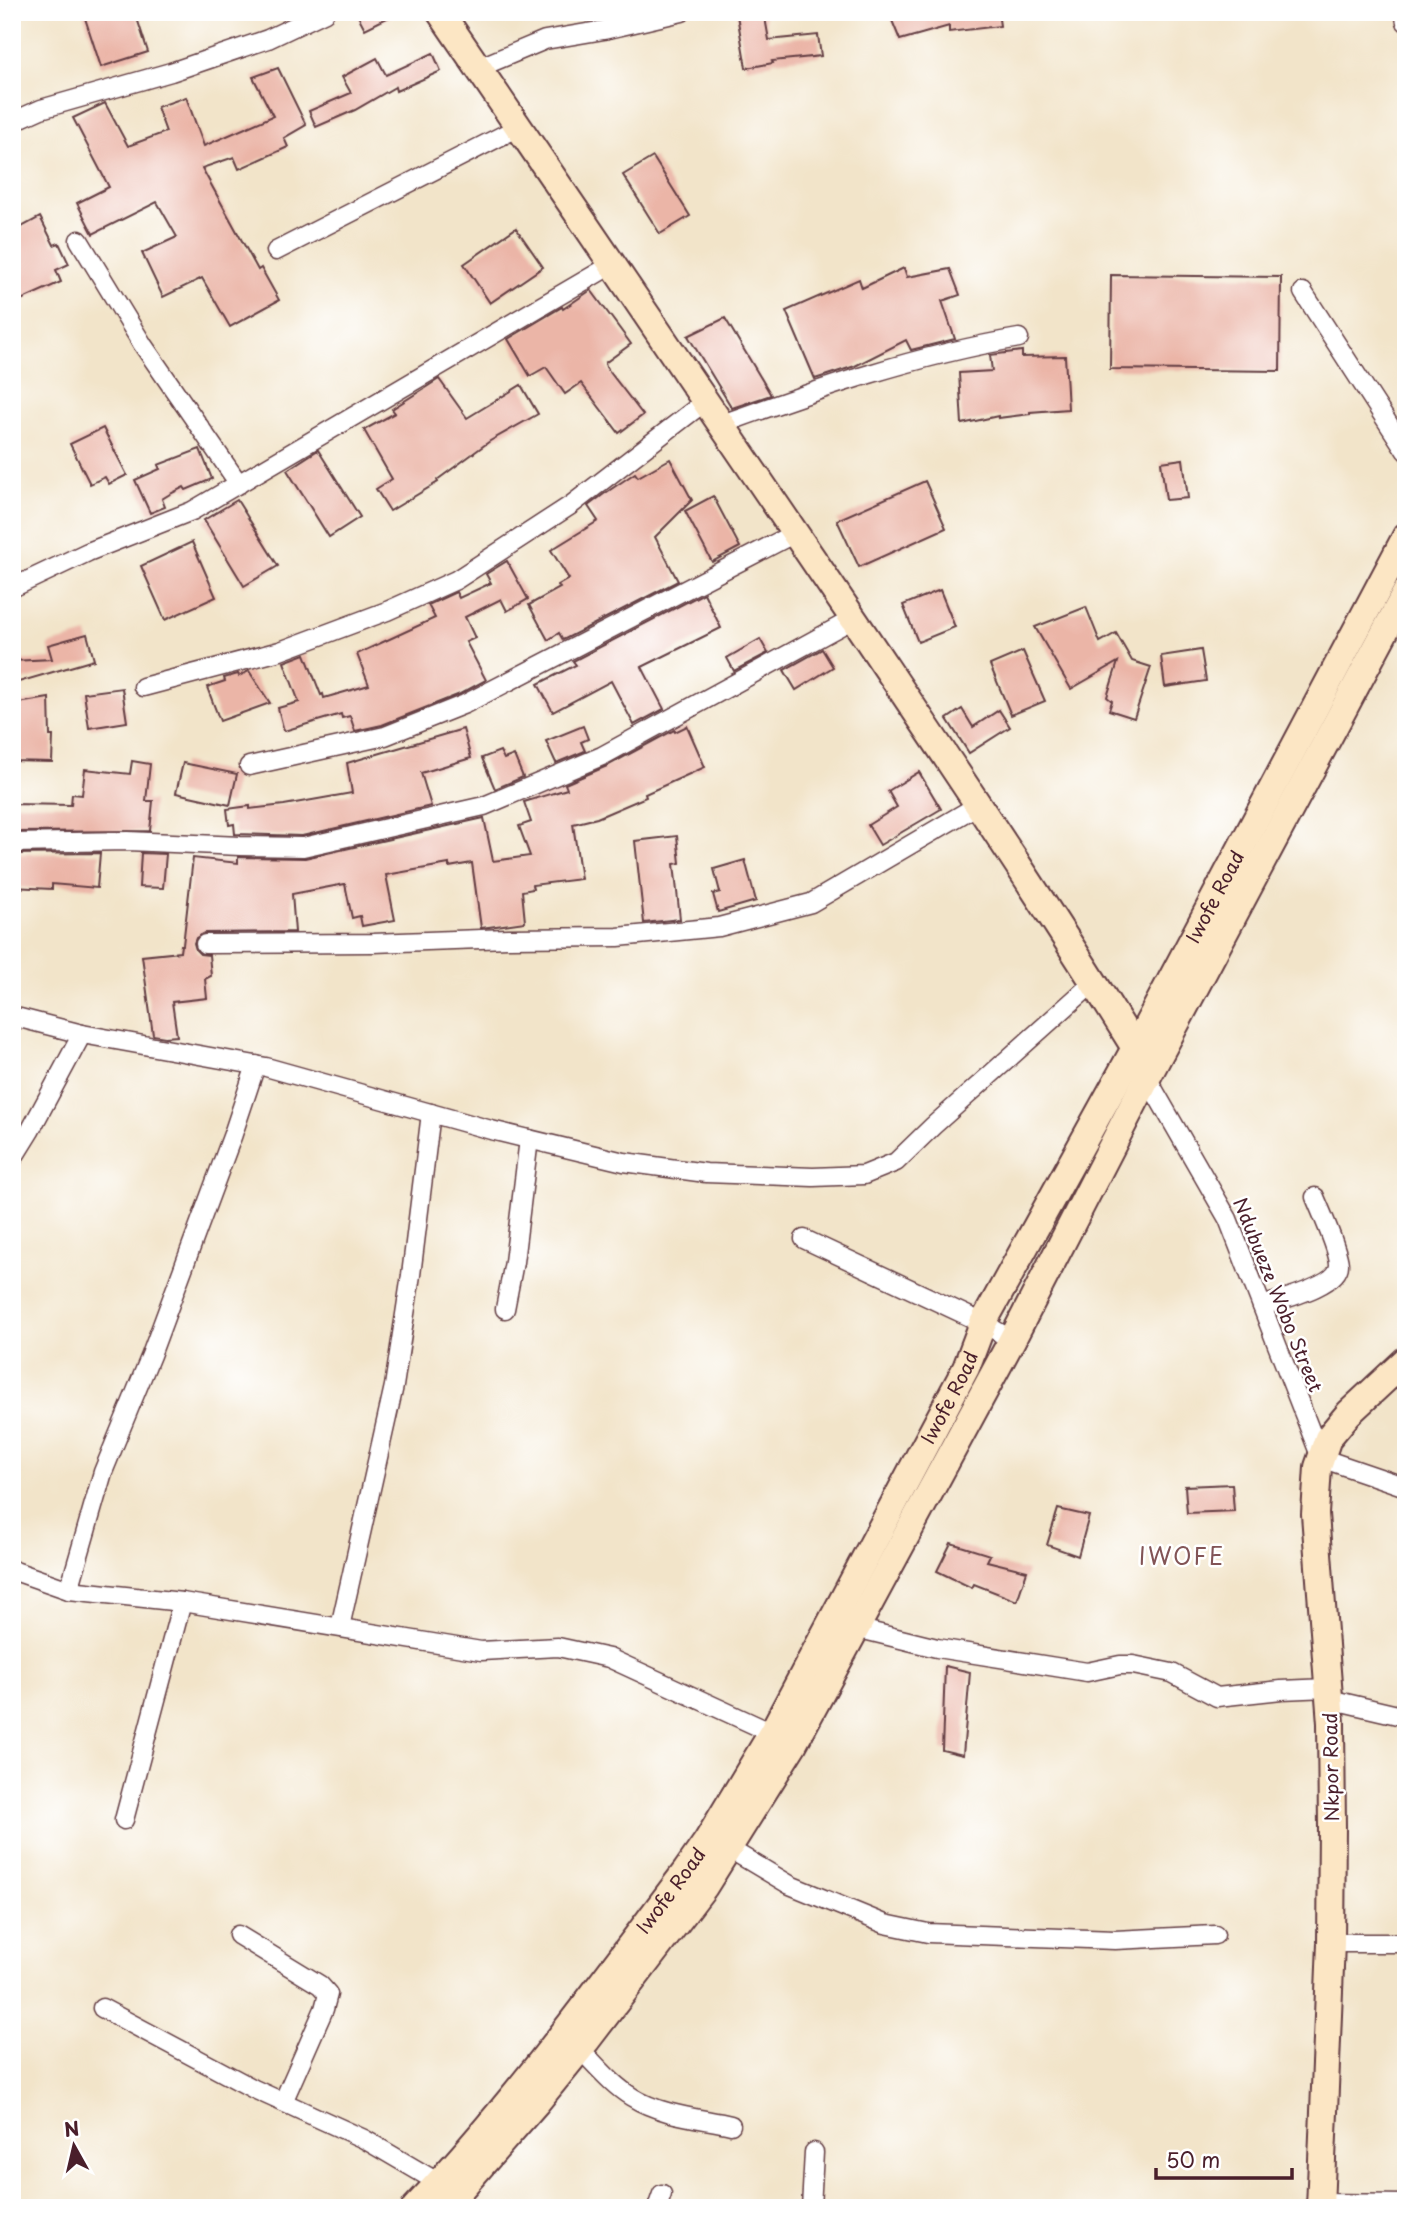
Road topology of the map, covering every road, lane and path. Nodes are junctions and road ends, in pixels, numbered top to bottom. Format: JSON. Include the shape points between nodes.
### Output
{"nodes":[{"id":1,"x":325,"y":12,"type":"edge"},
{"id":2,"x":440,"y":12,"type":"edge"},
{"id":3,"x":682,"y":12,"type":"edge"},
{"id":4,"x":1404,"y":12,"type":"edge"},
{"id":5,"x":1406,"y":22,"type":"edge"},
{"id":6,"x":478,"y":68,"type":"junction"},
{"id":7,"x":12,"y":122,"type":"edge"},
{"id":8,"x":519,"y":127,"type":"junction"},
{"id":9,"x":79,"y":240,"type":"dead end"},
{"id":10,"x":276,"y":251,"type":"dead end"},
{"id":11,"x":613,"y":264,"type":"junction"},
{"id":12,"x":1303,"y":292,"type":"dead end"},
{"id":13,"x":1018,"y":338,"type":"dead end"},
{"id":14,"x":706,"y":400,"type":"junction"},
{"id":15,"x":722,"y":424,"type":"junction"},
{"id":16,"x":1406,"y":451,"type":"edge"},
{"id":17,"x":239,"y":484,"type":"junction"},
{"id":18,"x":795,"y":533,"type":"junction"},
{"id":19,"x":1406,"y":536,"type":"edge"},
{"id":20,"x":12,"y":588,"type":"edge"},
{"id":21,"x":1406,"y":592,"type":"edge"},
{"id":22,"x":853,"y":619,"type":"junction"},
{"id":23,"x":143,"y":687,"type":"dead end"},
{"id":24,"x":248,"y":766,"type":"dead end"},
{"id":25,"x":978,"y":805,"type":"junction"},
{"id":26,"x":12,"y":843,"type":"edge"},
{"id":27,"x":205,"y":944,"type":"dead end"},
{"id":28,"x":1094,"y":982,"type":"junction"},
{"id":29,"x":12,"y":1016,"type":"edge"},
{"id":30,"x":82,"y":1034,"type":"junction"},
{"id":31,"x":1135,"y":1048,"type":"junction"},
{"id":32,"x":256,"y":1065,"type":"junction"},
{"id":33,"x":1147,"y":1078,"type":"junction"},
{"id":34,"x":431,"y":1113,"type":"junction"},
{"id":35,"x":529,"y":1139,"type":"junction"},
{"id":36,"x":12,"y":1160,"type":"edge"},
{"id":37,"x":1315,"y":1197,"type":"dead end"},
{"id":38,"x":804,"y":1239,"type":"dead end"},
{"id":39,"x":1262,"y":1306,"type":"junction"},
{"id":40,"x":505,"y":1309,"type":"dead end"},
{"id":41,"x":983,"y":1323,"type":"junction"},
{"id":42,"x":1012,"y":1339,"type":"junction"},
{"id":43,"x":1406,"y":1360,"type":"edge"},
{"id":44,"x":1321,"y":1458,"type":"junction"},
{"id":45,"x":1406,"y":1487,"type":"edge"},
{"id":46,"x":12,"y":1570,"type":"edge"},
{"id":47,"x":69,"y":1590,"type":"junction"},
{"id":48,"x":182,"y":1602,"type":"junction"},
{"id":49,"x":340,"y":1628,"type":"junction"},
{"id":50,"x":856,"y":1628,"type":"junction"},
{"id":51,"x":1329,"y":1694,"type":"junction"},
{"id":52,"x":1406,"y":1717,"type":"edge"},
{"id":53,"x":772,"y":1733,"type":"junction"},
{"id":54,"x":124,"y":1820,"type":"dead end"},
{"id":55,"x":728,"y":1848,"type":"junction"},
{"id":56,"x":238,"y":1935,"type":"dead end"},
{"id":57,"x":1215,"y":1936,"type":"dead end"},
{"id":58,"x":1331,"y":1943,"type":"junction"},
{"id":59,"x":1406,"y":1943,"type":"edge"},
{"id":60,"x":102,"y":2008,"type":"dead end"},
{"id":61,"x":580,"y":2049,"type":"junction"},
{"id":62,"x":283,"y":2102,"type":"junction"},
{"id":63,"x":731,"y":2125,"type":"dead end"},
{"id":64,"x":814,"y":2151,"type":"dead end"},
{"id":65,"x":442,"y":2195,"type":"edge"},
{"id":66,"x":1406,"y":2204,"type":"edge"},
{"id":67,"x":1317,"y":2206,"type":"edge"},
{"id":68,"x":415,"y":2208,"type":"edge"},
{"id":69,"x":811,"y":2208,"type":"edge"}],
"edges":[{"from":1,"to":7,"type":"street","via":[[268,39]]},
{"from":2,"to":6,"type":"street"},
{"from":3,"to":6,"type":"street","via":[[545,40]]},
{"from":4,"to":5,"type":"street"},
{"from":6,"to":8,"type":"street"},
{"from":8,"to":10,"type":"street"},
{"from":8,"to":11,"type":"street"},
{"from":9,"to":17,"type":"street","via":[[143,345]]},
{"from":11,"to":14,"type":"street"},
{"from":11,"to":17,"type":"street"},
{"from":12,"to":16,"type":"street"},
{"from":13,"to":15,"type":"street","via":[[847,380]]},
{"from":14,"to":15,"type":"street"},
{"from":14,"to":23,"type":"street","via":[[571,505],[456,580],[280,651]]},
{"from":15,"to":18,"type":"street"},
{"from":17,"to":20,"type":"street","via":[[192,511]]},
{"from":18,"to":22,"type":"street"},
{"from":18,"to":24,"type":"street","via":[[465,704],[385,736]]},
{"from":19,"to":31,"type":"street","name":"Iwofe Road"},
{"from":21,"to":33,"type":"street","name":"Iwofe Road"},
{"from":22,"to":25,"type":"street"},
{"from":22,"to":26,"type":"street","via":[[603,756],[484,806],[303,846]]},
{"from":25,"to":27,"type":"street","via":[[811,902],[719,928],[618,937]]},
{"from":25,"to":28,"type":"street"},
{"from":28,"to":31,"type":"street"},
{"from":28,"to":35,"type":"street","via":[[896,1162],[864,1175],[813,1178],[706,1173],[624,1162]]},
{"from":29,"to":30,"type":"street"},
{"from":30,"to":32,"type":"street"},
{"from":30,"to":36,"type":"street"},
{"from":31,"to":41,"type":"street","name":"Iwofe Road"},
{"from":32,"to":34,"type":"street"},
{"from":32,"to":47,"type":"street","via":[[151,1355],[103,1472]]},
{"from":33,"to":39,"type":"street","name":"Ndubueze Wobo Street","via":[[1228,1219]]},
{"from":33,"to":42,"type":"street","name":"Iwofe Road"},
{"from":34,"to":35,"type":"street"},
{"from":34,"to":49,"type":"street","via":[[394,1386]]},
{"from":35,"to":40,"type":"street"},
{"from":37,"to":39,"type":"street","via":[[1339,1265],[1336,1275],[1322,1285]]},
{"from":38,"to":41,"type":"street"},
{"from":39,"to":44,"type":"street","name":"Ndubueze Wobo Street"},
{"from":41,"to":42,"type":"street"},
{"from":41,"to":53,"type":"street","name":"Iwofe Road","via":[[966,1368]]},
{"from":42,"to":50,"type":"street","name":"Iwofe Road"},
{"from":43,"to":44,"type":"street","name":"Nkpor Road","via":[[1349,1413],[1328,1438]]},
{"from":44,"to":45,"type":"street"},
{"from":44,"to":51,"type":"street","name":"Nkpor Road","via":[[1315,1514]]},
{"from":46,"to":47,"type":"street"},
{"from":47,"to":48,"type":"street"},
{"from":48,"to":49,"type":"street"},
{"from":48,"to":54,"type":"street"},
{"from":49,"to":53,"type":"street","via":[[481,1651],[558,1647],[609,1658]]},
{"from":50,"to":51,"type":"street","via":[[929,1647],[1087,1672],[1133,1665],[1172,1673],[1217,1697],[1281,1690]]},
{"from":50,"to":55,"type":"street","name":"Iwofe Road","via":[[793,1745]]},
{"from":51,"to":52,"type":"street"},
{"from":51,"to":58,"type":"street","name":"Nkpor Road"},
{"from":53,"to":65,"type":"street","name":"Iwofe Road","via":[[686,1871]]},
{"from":55,"to":57,"type":"street","via":[[790,1885],[885,1924],[928,1933],[1115,1940]]},
{"from":55,"to":61,"type":"street","name":"Iwofe Road","via":[[704,1887]]},
{"from":56,"to":62,"type":"street","via":[[328,1994]]},
{"from":58,"to":59,"type":"street"},
{"from":58,"to":67,"type":"street","name":"Nkpor Road"},
{"from":60,"to":62,"type":"street"},
{"from":61,"to":63,"type":"street","via":[[633,2098],[654,2108]]},
{"from":61,"to":65,"type":"street","name":"Iwofe Road","via":[[528,2113]]},
{"from":62,"to":65,"type":"street","via":[[364,2138]]},
{"from":64,"to":69,"type":"street"},
{"from":65,"to":68,"type":"street","name":"Iwofe Road"},
{"from":66,"to":67,"type":"street"}]}
